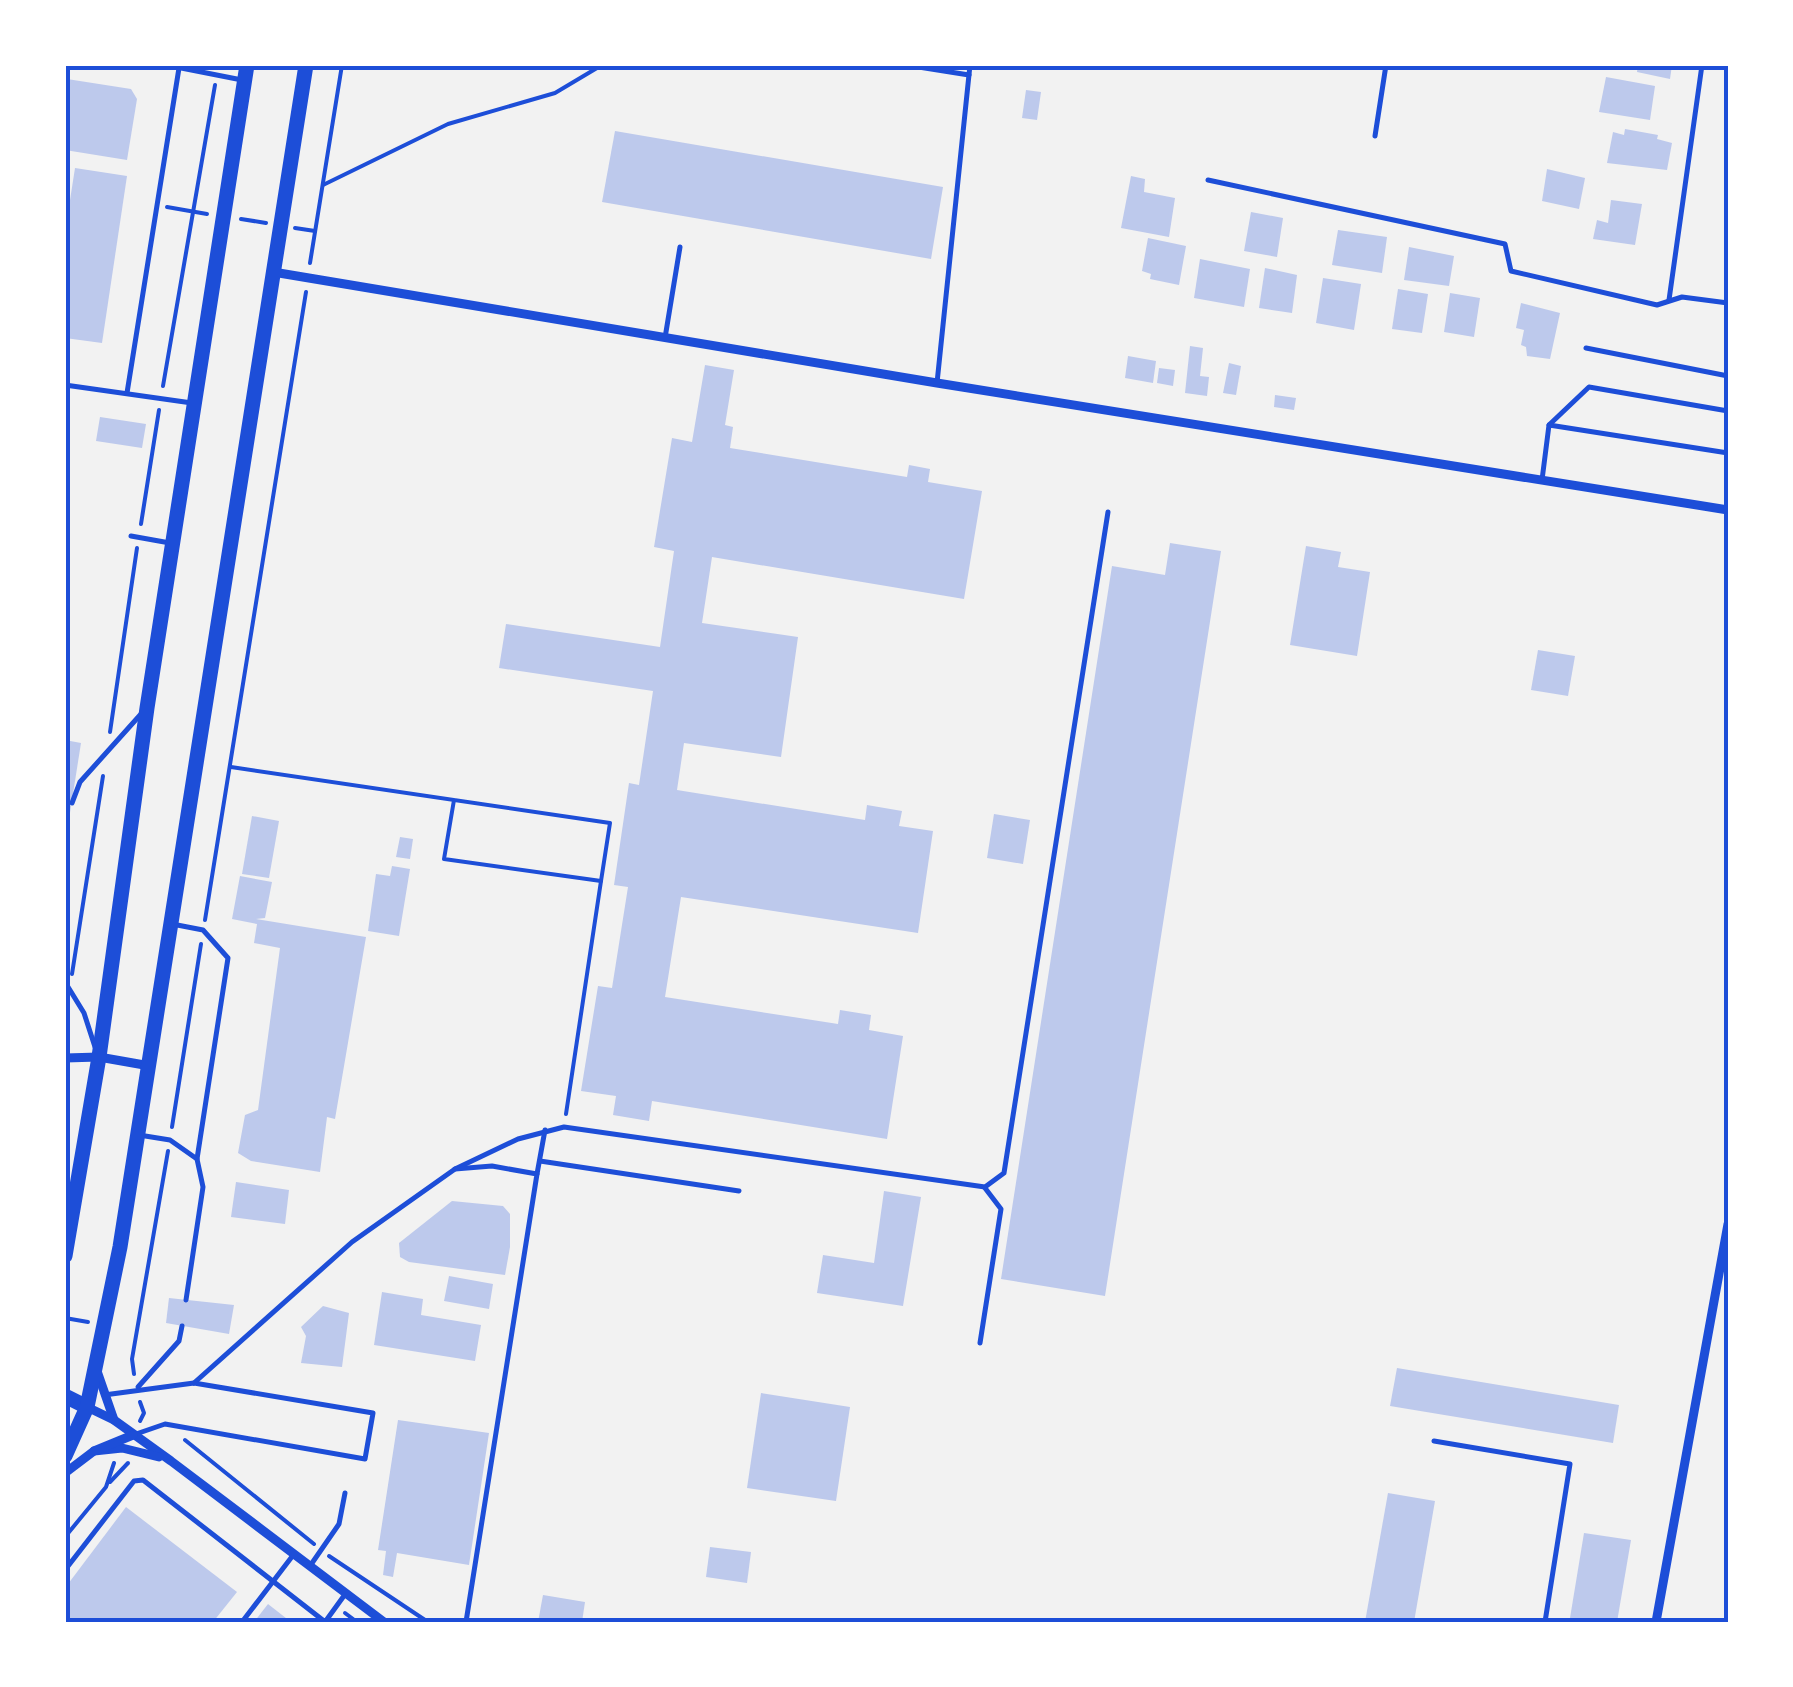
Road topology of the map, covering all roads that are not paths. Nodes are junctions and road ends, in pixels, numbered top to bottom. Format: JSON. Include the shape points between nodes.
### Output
{"nodes":[{"id":1,"x":166,"y":65,"type":"edge"},
{"id":2,"x":218,"y":65,"type":"edge"},
{"id":3,"x":306,"y":65,"type":"edge"},
{"id":4,"x":906,"y":65,"type":"edge"},
{"id":5,"x":970,"y":65,"type":"edge"},
{"id":6,"x":1386,"y":65,"type":"edge"},
{"id":7,"x":1702,"y":65,"type":"edge"},
{"id":8,"x":179,"y":68,"type":"junction"},
{"id":9,"x":246,"y":72,"type":"edge"},
{"id":10,"x":968,"y":74,"type":"junction"},
{"id":11,"x":216,"y":75,"type":"junction"},
{"id":12,"x":1375,"y":136,"type":"dead end"},
{"id":13,"x":1208,"y":180,"type":"dead end"},
{"id":14,"x":680,"y":246,"type":"dead end"},
{"id":15,"x":273,"y":272,"type":"junction"},
{"id":16,"x":1669,"y":300,"type":"junction"},
{"id":17,"x":1728,"y":303,"type":"edge"},
{"id":18,"x":665,"y":338,"type":"junction"},
{"id":19,"x":1586,"y":348,"type":"dead end"},
{"id":20,"x":1728,"y":376,"type":"edge"},
{"id":21,"x":936,"y":383,"type":"junction"},
{"id":22,"x":65,"y":384,"type":"edge"},
{"id":23,"x":127,"y":394,"type":"junction"},
{"id":24,"x":194,"y":404,"type":"junction"},
{"id":25,"x":1728,"y":411,"type":"edge"},
{"id":26,"x":1550,"y":425,"type":"junction"},
{"id":27,"x":1728,"y":453,"type":"edge"},
{"id":28,"x":1542,"y":480,"type":"junction"},
{"id":29,"x":1728,"y":510,"type":"edge"},
{"id":30,"x":1108,"y":512,"type":"dead end"},
{"id":31,"x":131,"y":536,"type":"dead end"},
{"id":32,"x":173,"y":543,"type":"junction"},
{"id":33,"x":147,"y":708,"type":"junction"},
{"id":34,"x":72,"y":803,"type":"dead end"},
{"id":35,"x":67,"y":819,"type":"edge"},
{"id":36,"x":65,"y":834,"type":"edge"},
{"id":37,"x":171,"y":924,"type":"junction"},
{"id":38,"x":65,"y":982,"type":"edge"},
{"id":39,"x":99,"y":1057,"type":"junction"},
{"id":40,"x":65,"y":1058,"type":"edge"},
{"id":41,"x":150,"y":1066,"type":"junction"},
{"id":42,"x":545,"y":1130,"type":"junction"},
{"id":43,"x":138,"y":1135,"type":"junction"},
{"id":44,"x":197,"y":1158,"type":"junction"},
{"id":45,"x":540,"y":1161,"type":"junction"},
{"id":46,"x":455,"y":1168,"type":"junction"},
{"id":47,"x":537,"y":1174,"type":"junction"},
{"id":48,"x":985,"y":1187,"type":"junction"},
{"id":49,"x":739,"y":1191,"type":"dead end"},
{"id":50,"x":1728,"y":1224,"type":"edge"},
{"id":51,"x":65,"y":1256,"type":"edge"},
{"id":52,"x":186,"y":1300,"type":"dead end"},
{"id":53,"x":182,"y":1326,"type":"dead end"},
{"id":54,"x":980,"y":1344,"type":"dead end"},
{"id":55,"x":97,"y":1369,"type":"junction"},
{"id":56,"x":194,"y":1383,"type":"junction"},
{"id":57,"x":136,"y":1389,"type":"junction"},
{"id":58,"x":104,"y":1395,"type":"junction"},
{"id":59,"x":65,"y":1396,"type":"edge"},
{"id":60,"x":87,"y":1407,"type":"junction"},
{"id":61,"x":114,"y":1420,"type":"junction"},
{"id":62,"x":134,"y":1435,"type":"junction"},
{"id":63,"x":1434,"y":1441,"type":"dead end"},
{"id":64,"x":94,"y":1452,"type":"junction"},
{"id":65,"x":65,"y":1456,"type":"edge"},
{"id":66,"x":171,"y":1462,"type":"junction"},
{"id":67,"x":65,"y":1472,"type":"edge"},
{"id":68,"x":345,"y":1492,"type":"dead end"},
{"id":69,"x":294,"y":1554,"type":"junction"},
{"id":70,"x":310,"y":1566,"type":"junction"},
{"id":71,"x":65,"y":1570,"type":"edge"},
{"id":72,"x":274,"y":1580,"type":"junction"},
{"id":73,"x":346,"y":1594,"type":"junction"},
{"id":74,"x":324,"y":1621,"type":"edge"},
{"id":75,"x":242,"y":1622,"type":"edge"},
{"id":76,"x":384,"y":1622,"type":"edge"},
{"id":77,"x":466,"y":1622,"type":"edge"},
{"id":78,"x":1545,"y":1622,"type":"edge"},
{"id":79,"x":1656,"y":1622,"type":"edge"}],
"edges":[{"from":1,"to":8,"type":"lane"},
{"from":2,"to":11,"type":"lane"},
{"from":3,"to":15,"type":"main road"},
{"from":4,"to":10,"type":"lane"},
{"from":5,"to":10,"type":"lane"},
{"from":6,"to":12,"type":"lane"},
{"from":7,"to":16,"type":"lane"},
{"from":8,"to":11,"type":"lane"},
{"from":8,"to":23,"type":"lane"},
{"from":9,"to":11,"type":"lane"},
{"from":9,"to":24,"type":"main road"},
{"from":10,"to":21,"type":"lane"},
{"from":13,"to":16,"type":"lane","via":[[1505,244],[1510,271],[1657,305]]},
{"from":14,"to":18,"type":"lane"},
{"from":15,"to":18,"type":"street"},
{"from":15,"to":37,"type":"main road"},
{"from":16,"to":17,"type":"lane"},
{"from":18,"to":21,"type":"street"},
{"from":19,"to":20,"type":"lane"},
{"from":21,"to":28,"type":"street"},
{"from":22,"to":23,"type":"lane"},
{"from":23,"to":24,"type":"lane"},
{"from":24,"to":32,"type":"main road"},
{"from":25,"to":26,"type":"lane","via":[[1590,388]]},
{"from":26,"to":27,"type":"lane"},
{"from":26,"to":28,"type":"lane"},
{"from":28,"to":29,"type":"street"},
{"from":30,"to":48,"type":"lane","via":[[1004,1173]]},
{"from":31,"to":32,"type":"lane"},
{"from":32,"to":33,"type":"main road"},
{"from":33,"to":34,"type":"lane","via":[[80,782]]},
{"from":33,"to":39,"type":"main road"},
{"from":35,"to":36,"type":"lane"},
{"from":37,"to":41,"type":"main road"},
{"from":37,"to":44,"type":"lane","via":[[203,930],[228,958]]},
{"from":38,"to":39,"type":"lane"},
{"from":39,"to":40,"type":"street"},
{"from":39,"to":41,"type":"street"},
{"from":39,"to":51,"type":"main road"},
{"from":41,"to":43,"type":"main road"},
{"from":42,"to":45,"type":"lane"},
{"from":42,"to":46,"type":"lane"},
{"from":42,"to":48,"type":"lane","via":[[564,1127]]},
{"from":43,"to":44,"type":"lane","via":[[170,1140]]},
{"from":43,"to":55,"type":"main road"},
{"from":44,"to":52,"type":"lane","via":[[202,1188]]},
{"from":45,"to":47,"type":"lane"},
{"from":45,"to":49,"type":"lane"},
{"from":46,"to":47,"type":"lane"},
{"from":46,"to":56,"type":"lane","via":[[352,1242]]},
{"from":47,"to":77,"type":"lane"},
{"from":48,"to":54,"type":"lane","via":[[1001,1209]]},
{"from":50,"to":79,"type":"street"},
{"from":53,"to":57,"type":"lane","via":[[180,1341]]},
{"from":55,"to":58,"type":"street"},
{"from":55,"to":60,"type":"main road"},
{"from":56,"to":57,"type":"lane"},
{"from":56,"to":62,"type":"lane","via":[[372,1413],[366,1459],[166,1424]]},
{"from":57,"to":58,"type":"lane"},
{"from":58,"to":61,"type":"street"},
{"from":59,"to":60,"type":"main road"},
{"from":60,"to":61,"type":"street"},
{"from":60,"to":65,"type":"main road"},
{"from":61,"to":62,"type":"street"},
{"from":62,"to":64,"type":"street"},
{"from":62,"to":66,"type":"street"},
{"from":63,"to":78,"type":"lane","via":[[1570,1464]]},
{"from":64,"to":66,"type":"street","via":[[122,1448]]},
{"from":64,"to":67,"type":"street"},
{"from":66,"to":69,"type":"street"},
{"from":68,"to":70,"type":"lane","via":[[339,1524]]},
{"from":69,"to":70,"type":"street"},
{"from":69,"to":72,"type":"lane"},
{"from":70,"to":73,"type":"street"},
{"from":71,"to":72,"type":"lane","via":[[134,1481],[143,1480]]},
{"from":72,"to":74,"type":"lane"},
{"from":72,"to":75,"type":"lane"},
{"from":73,"to":74,"type":"lane"},
{"from":73,"to":76,"type":"street"}]}
